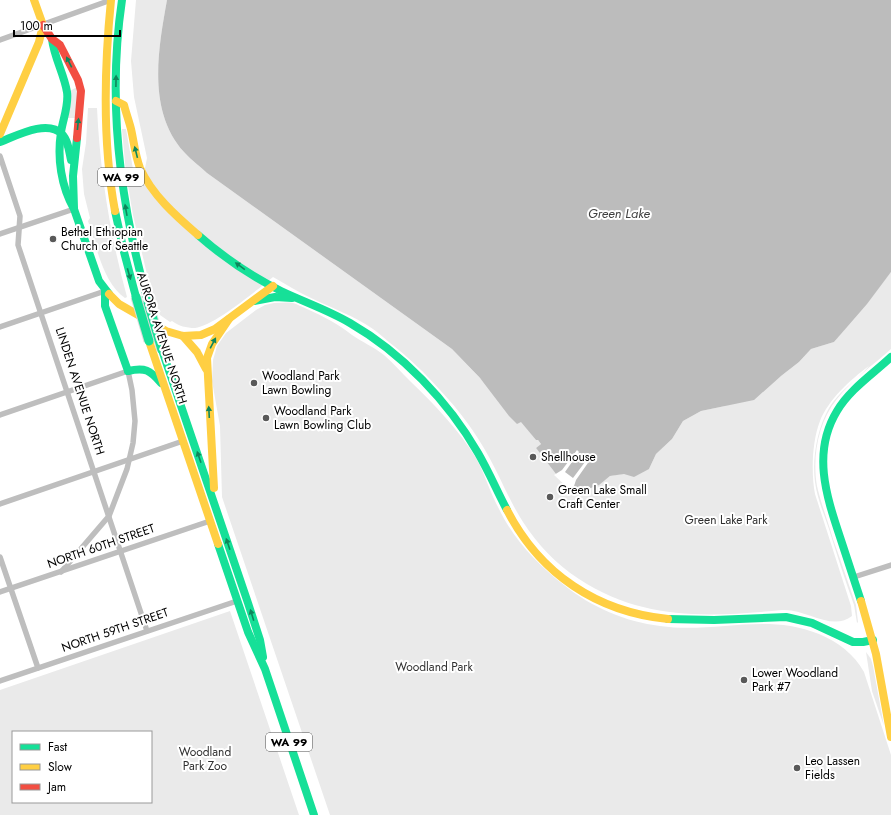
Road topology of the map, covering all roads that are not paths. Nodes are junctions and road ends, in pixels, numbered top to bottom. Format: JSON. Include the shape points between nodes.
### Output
{"nodes":[{"id":1,"x":34,"y":0,"type":"edge"},
{"id":2,"x":111,"y":0,"type":"edge"},
{"id":3,"x":122,"y":0,"type":"edge"},
{"id":4,"x":43,"y":25,"type":"junction"},
{"id":5,"x":52,"y":39,"type":"junction"},
{"id":6,"x":0,"y":40,"type":"edge"},
{"id":7,"x":78,"y":80,"type":"junction"},
{"id":8,"x":66,"y":86,"type":"junction"},
{"id":9,"x":116,"y":101,"type":"junction"},
{"id":10,"x":27,"y":132,"type":"junction"},
{"id":11,"x":61,"y":133,"type":"junction"},
{"id":12,"x":0,"y":134,"type":"edge"},
{"id":13,"x":0,"y":142,"type":"edge"},
{"id":14,"x":0,"y":156,"type":"edge"},
{"id":15,"x":60,"y":166,"type":"junction"},
{"id":16,"x":73,"y":176,"type":"junction"},
{"id":17,"x":74,"y":209,"type":"junction"},
{"id":18,"x":19,"y":228,"type":"junction"},
{"id":19,"x":0,"y":234,"type":"edge"},
{"id":20,"x":273,"y":286,"type":"junction"},
{"id":21,"x":105,"y":291,"type":"junction"},
{"id":22,"x":300,"y":299,"type":"junction"},
{"id":23,"x":250,"y":302,"type":"junction"},
{"id":24,"x":41,"y":312,"type":"junction"},
{"id":25,"x":229,"y":319,"type":"junction"},
{"id":26,"x":0,"y":327,"type":"edge"},
{"id":27,"x":183,"y":336,"type":"junction"},
{"id":28,"x":891,"y":357,"type":"edge"},
{"id":29,"x":128,"y":371,"type":"junction"},
{"id":30,"x":207,"y":372,"type":"junction"},
{"id":31,"x":164,"y":386,"type":"junction"},
{"id":32,"x":67,"y":392,"type":"junction"},
{"id":33,"x":0,"y":415,"type":"edge"},
{"id":34,"x":182,"y":442,"type":"junction"},
{"id":35,"x":130,"y":460,"type":"junction"},
{"id":36,"x":94,"y":472,"type":"junction"},
{"id":37,"x":0,"y":504,"type":"edge"},
{"id":38,"x":216,"y":507,"type":"junction"},
{"id":39,"x":109,"y":516,"type":"junction"},
{"id":40,"x":210,"y":521,"type":"junction"},
{"id":41,"x":120,"y":552,"type":"junction"},
{"id":42,"x":0,"y":557,"type":"edge"},
{"id":43,"x":891,"y":566,"type":"edge"},
{"id":44,"x":62,"y":572,"type":"junction"},
{"id":45,"x":854,"y":577,"type":"junction"},
{"id":46,"x":11,"y":589,"type":"junction"},
{"id":47,"x":0,"y":592,"type":"edge"},
{"id":48,"x":237,"y":601,"type":"junction"},
{"id":49,"x":147,"y":631,"type":"junction"},
{"id":50,"x":873,"y":640,"type":"junction"},
{"id":51,"x":38,"y":668,"type":"junction"},
{"id":52,"x":265,"y":669,"type":"junction"},
{"id":53,"x":0,"y":681,"type":"edge"},
{"id":54,"x":884,"y":700,"type":"junction"},
{"id":55,"x":891,"y":716,"type":"edge"},
{"id":56,"x":891,"y":738,"type":"edge"},
{"id":57,"x":314,"y":815,"type":"edge"}],
"edges":[{"from":1,"to":4,"type":"main road"},
{"from":2,"to":4,"type":"street"},
{"from":2,"to":31,"type":"main road","name":"AURORA AVENUE NORTH","number":"WA 99","one_way":true,"bridge":true,"via":[[105,87],[110,179],[128,271]]},
{"from":9,"to":3,"type":"main road","name":"AURORA AVENUE NORTH","number":"WA 99","one_way":true,"via":[[117,49]]},
{"from":4,"to":5,"type":"main road"},
{"from":4,"to":6,"type":"street"},
{"from":4,"to":12,"type":"main road","via":[[38,44]]},
{"from":7,"to":5,"type":"main road","one_way":true,"via":[[60,45]]},
{"from":5,"to":8,"type":"main road"},
{"from":7,"to":8,"type":"main road"},
{"from":16,"to":7,"type":"main road","one_way":true,"via":[[81,94]]},
{"from":8,"to":11,"type":"main road","via":[[67,102]]},
{"from":20,"to":9,"type":"main road","one_way":true,"via":[[250,274],[210,244],[176,216],[152,188],[136,154],[124,105]]},
{"from":38,"to":9,"type":"main road","name":"AURORA AVENUE NORTH","number":"WA 99","one_way":true,"bridge":true,"via":[[162,350],[135,257],[118,154]]},
{"from":10,"to":11,"type":"main road","via":[[46,127]]},
{"from":10,"to":13,"type":"main road"},
{"from":10,"to":15,"type":"main road","via":[[48,131],[58,135]]},
{"from":11,"to":15,"type":"main road"},
{"from":11,"to":16,"type":"main road","via":[[69,144]]},
{"from":14,"to":18,"type":"street","name":"LINDEN AVENUE NORTH","via":[[20,216]]},
{"from":15,"to":17,"type":"main road","via":[[68,198]]},
{"from":16,"to":17,"type":"main road"},
{"from":17,"to":18,"type":"street"},
{"from":17,"to":21,"type":"main road","via":[[99,281]]},
{"from":18,"to":19,"type":"street"},
{"from":18,"to":24,"type":"street","name":"LINDEN AVENUE NORTH","via":[[18,245]]},
{"from":20,"to":22,"type":"main road"},
{"from":20,"to":23,"type":"main road"},
{"from":21,"to":24,"type":"street"},
{"from":21,"to":27,"type":"main road","via":[[130,311],[166,331]]},
{"from":21,"to":29,"type":"main road","via":[[105,306]]},
{"from":22,"to":23,"type":"main road","via":[[280,297]]},
{"from":22,"to":50,"type":"main road","via":[[327,310],[371,336],[416,375],[456,420],[474,446],[508,513],[529,545],[556,572],[586,594],[621,610],[650,617],[700,620],[788,617],[819,625],[853,642]]},
{"from":23,"to":25,"type":"main road"},
{"from":24,"to":26,"type":"street"},
{"from":24,"to":32,"type":"street","name":"LINDEN AVENUE NORTH"},
{"from":25,"to":27,"type":"main road","via":[[207,333]]},
{"from":30,"to":25,"type":"main road","one_way":true,"via":[[210,348]]},
{"from":27,"to":30,"type":"main road","via":[[197,352]]},
{"from":28,"to":45,"type":"main road","via":[[842,404],[830,428],[824,449],[824,484]]},
{"from":29,"to":31,"type":"main road","via":[[146,370],[156,376]]},
{"from":29,"to":32,"type":"street"},
{"from":29,"to":35,"type":"street","via":[[135,421]]},
{"from":38,"to":30,"type":"main road","one_way":true},
{"from":31,"to":34,"type":"main road","name":"AURORA AVENUE NORTH","number":"WA 99"},
{"from":32,"to":33,"type":"street"},
{"from":32,"to":36,"type":"street","name":"LINDEN AVENUE NORTH"},
{"from":34,"to":35,"type":"street"},
{"from":34,"to":40,"type":"main road","name":"AURORA AVENUE NORTH","number":"WA 99"},
{"from":35,"to":36,"type":"street"},
{"from":35,"to":39,"type":"street"},
{"from":36,"to":37,"type":"street"},
{"from":36,"to":39,"type":"street","name":"LINDEN AVENUE NORTH"},
{"from":52,"to":38,"type":"main road","name":"AURORA AVENUE NORTH","number":"WA 99","one_way":true,"via":[[258,632]]},
{"from":39,"to":41,"type":"street","name":"LINDEN AVENUE NORTH"},
{"from":39,"to":44,"type":"street"},
{"from":40,"to":41,"type":"street","name":"NORTH 60TH STREET"},
{"from":40,"to":48,"type":"main road","name":"AURORA AVENUE NORTH","number":"WA 99"},
{"from":41,"to":44,"type":"street","name":"NORTH 60TH STREET"},
{"from":41,"to":49,"type":"street","name":"LINDEN AVENUE NORTH"},
{"from":42,"to":46,"type":"street"},
{"from":43,"to":45,"type":"street"},
{"from":44,"to":46,"type":"street","name":"NORTH 60TH STREET"},
{"from":45,"to":50,"type":"main road"},
{"from":46,"to":47,"type":"street","name":"NORTH 60TH STREET"},
{"from":46,"to":51,"type":"street"},
{"from":48,"to":49,"type":"street","name":"NORTH 59TH STREET"},
{"from":48,"to":52,"type":"main road","name":"AURORA AVENUE NORTH","number":"WA 99"},
{"from":49,"to":51,"type":"street","name":"NORTH 59TH STREET"},
{"from":50,"to":54,"type":"main road"},
{"from":51,"to":53,"type":"street","name":"NORTH 59TH STREET"},
{"from":52,"to":57,"type":"main road","name":"AURORA AVENUE NORTH","number":"WA 99"},
{"from":54,"to":55,"type":"main road"},
{"from":54,"to":56,"type":"main road"}]}
